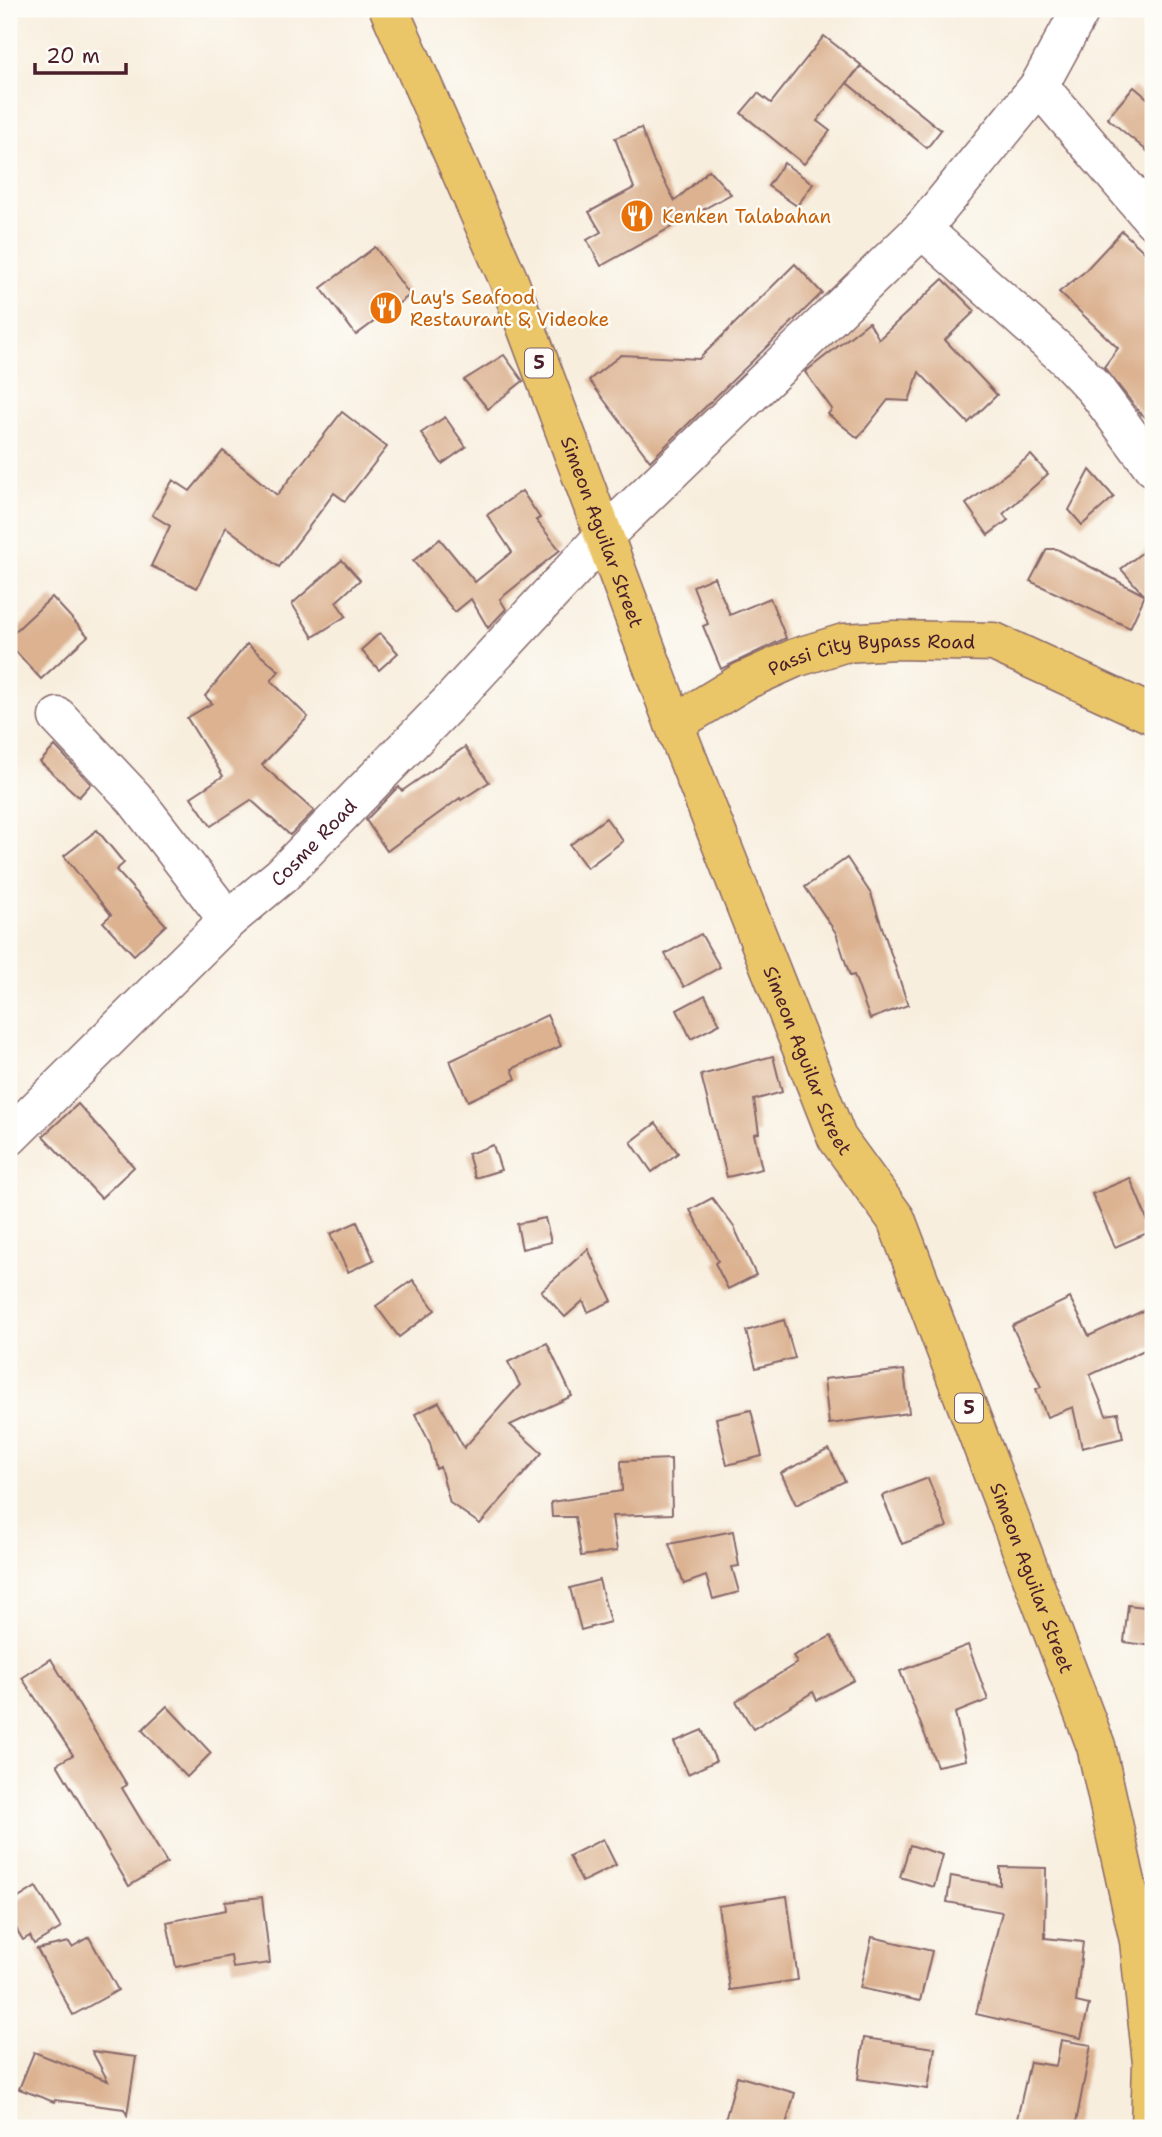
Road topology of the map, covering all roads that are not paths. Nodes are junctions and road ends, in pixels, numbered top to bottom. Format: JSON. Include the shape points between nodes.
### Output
{"nodes":[{"id":1,"x":389,"y":9,"type":"edge"},
{"id":2,"x":1082,"y":9,"type":"edge"},
{"id":3,"x":1039,"y":86,"type":"junction"},
{"id":4,"x":1152,"y":217,"type":"edge"},
{"id":5,"x":922,"y":229,"type":"junction"},
{"id":6,"x":1153,"y":467,"type":"edge"},
{"id":7,"x":604,"y":536,"type":"junction"},
{"id":8,"x":1153,"y":715,"type":"edge"},
{"id":9,"x":58,"y":717,"type":"dead end"},
{"id":10,"x":674,"y":724,"type":"junction"},
{"id":11,"x":228,"y":920,"type":"junction"},
{"id":12,"x":9,"y":1138,"type":"edge"},
{"id":13,"x":1150,"y":2128,"type":"edge"}],
"edges":[{"from":1,"to":7,"type":"main road","name":"Simeon Aguilar Street","number":"5","via":[[509,281]]},
{"from":2,"to":3,"type":"street","name":"Cosme Road"},
{"from":3,"to":4,"type":"street"},
{"from":3,"to":5,"type":"street","name":"Cosme Road"},
{"from":5,"to":6,"type":"street","via":[[1067,359]]},
{"from":5,"to":7,"type":"street","name":"Cosme Road"},
{"from":7,"to":10,"type":"main road","name":"Simeon Aguilar Street","number":"5"},
{"from":7,"to":11,"type":"street","name":"Cosme Road","via":[[301,856]]},
{"from":8,"to":10,"type":"main road","name":"Passi City Bypass Road","via":[[994,642],[895,640],[844,643],[795,658],[744,681]]},
{"from":9,"to":11,"type":"street","via":[[134,798]]},
{"from":10,"to":13,"type":"main road","name":"Simeon Aguilar Street","number":"5","via":[[837,1138],[896,1219],[1096,1746],[1139,1941],[1152,2063]]},
{"from":11,"to":12,"type":"street","name":"Cosme Road"}]}
